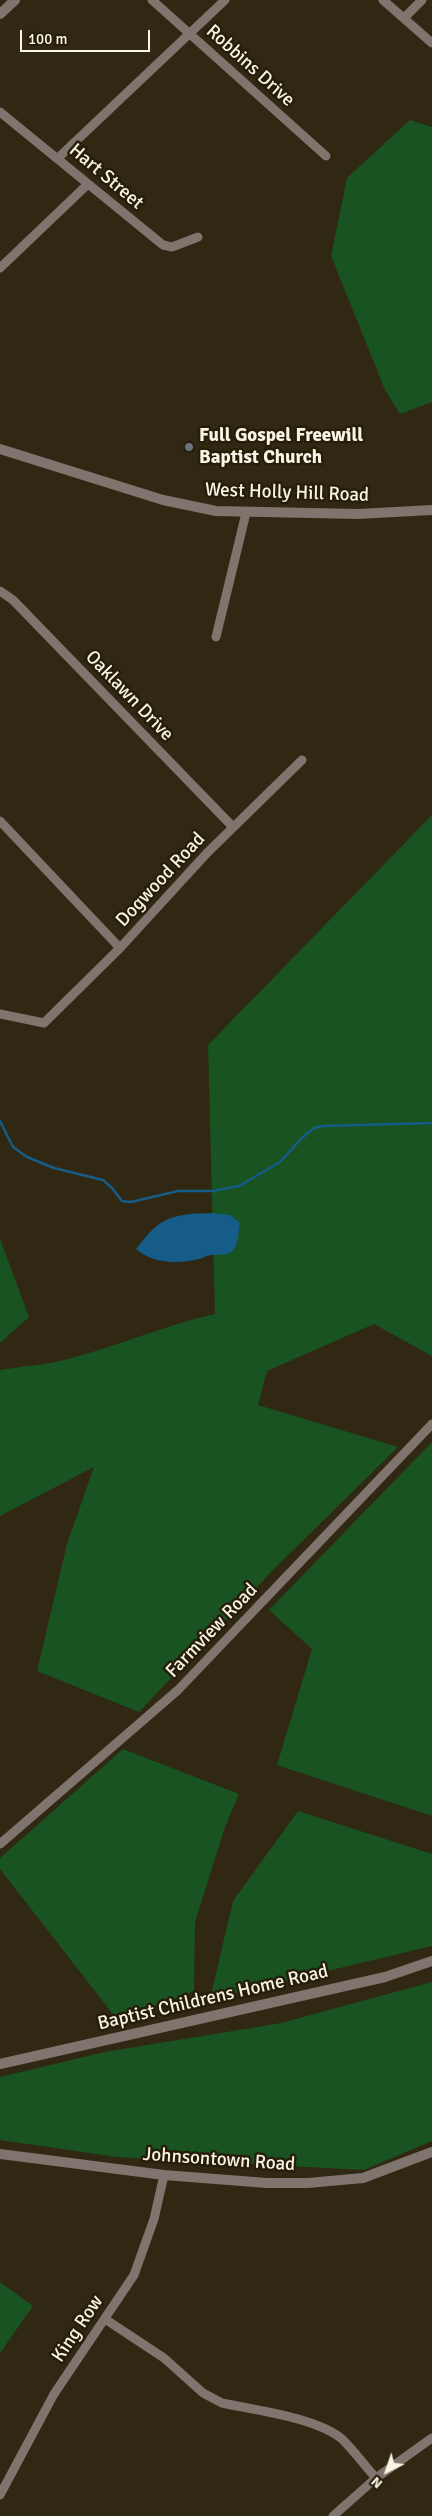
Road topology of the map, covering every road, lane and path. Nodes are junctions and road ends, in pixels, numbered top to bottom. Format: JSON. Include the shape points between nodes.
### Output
{"nodes":[{"id":1,"x":15,"y":0,"type":"edge"},
{"id":2,"x":152,"y":0,"type":"edge"},
{"id":3,"x":225,"y":0,"type":"edge"},
{"id":4,"x":383,"y":0,"type":"edge"},
{"id":5,"x":422,"y":0,"type":"edge"},
{"id":6,"x":0,"y":14,"type":"edge"},
{"id":7,"x":404,"y":18,"type":"junction"},
{"id":8,"x":190,"y":33,"type":"junction"},
{"id":9,"x":432,"y":43,"type":"edge"},
{"id":10,"x":0,"y":112,"type":"edge"},
{"id":11,"x":326,"y":156,"type":"dead end"},
{"id":12,"x":58,"y":158,"type":"junction"},
{"id":13,"x":88,"y":184,"type":"junction"},
{"id":14,"x":198,"y":237,"type":"dead end"},
{"id":15,"x":0,"y":268,"type":"edge"},
{"id":16,"x":0,"y":449,"type":"edge"},
{"id":17,"x":432,"y":510,"type":"edge"},
{"id":18,"x":246,"y":513,"type":"junction"},
{"id":19,"x":0,"y":591,"type":"edge"},
{"id":20,"x":216,"y":637,"type":"dead end"},
{"id":21,"x":302,"y":760,"type":"dead end"},
{"id":22,"x":0,"y":821,"type":"edge"},
{"id":23,"x":233,"y":827,"type":"junction"},
{"id":24,"x":120,"y":948,"type":"junction"},
{"id":25,"x":0,"y":1014,"type":"edge"},
{"id":26,"x":432,"y":1424,"type":"edge"},
{"id":27,"x":0,"y":1844,"type":"edge"},
{"id":28,"x":432,"y":1961,"type":"edge"},
{"id":29,"x":0,"y":2064,"type":"edge"},
{"id":30,"x":432,"y":2152,"type":"edge"},
{"id":31,"x":0,"y":2154,"type":"edge"},
{"id":32,"x":164,"y":2175,"type":"junction"},
{"id":33,"x":104,"y":2319,"type":"junction"},
{"id":34,"x":432,"y":2438,"type":"edge"},
{"id":35,"x":376,"y":2478,"type":"junction"},
{"id":36,"x":1,"y":2494,"type":"edge"},
{"id":37,"x":332,"y":2516,"type":"edge"}],
"edges":[{"from":1,"to":6,"type":"street"},
{"from":2,"to":8,"type":"street","name":"Robbins Drive"},
{"from":3,"to":8,"type":"street"},
{"from":4,"to":7,"type":"street"},
{"from":5,"to":7,"type":"street"},
{"from":7,"to":9,"type":"street"},
{"from":8,"to":11,"type":"street","name":"Robbins Drive"},
{"from":8,"to":12,"type":"street"},
{"from":10,"to":12,"type":"street","name":"Hart Street"},
{"from":12,"to":13,"type":"street","name":"Hart Street"},
{"from":13,"to":14,"type":"street","name":"Hart Street","via":[[163,245],[172,247]]},
{"from":13,"to":15,"type":"street"},
{"from":16,"to":18,"type":"street","name":"West Holly Hill Road","via":[[171,502]]},
{"from":17,"to":18,"type":"street","name":"West Holly Hill Road","via":[[358,514]]},
{"from":18,"to":20,"type":"street"},
{"from":19,"to":23,"type":"street","name":"Oaklawn Drive","via":[[13,600]]},
{"from":21,"to":23,"type":"street","name":"Dogwood Road"},
{"from":22,"to":24,"type":"street"},
{"from":23,"to":24,"type":"street","name":"Dogwood Road"},
{"from":24,"to":25,"type":"street","name":"Dogwood Road","via":[[44,1023]]},
{"from":26,"to":27,"type":"street","name":"Farmview Road","via":[[178,1690]]},
{"from":28,"to":29,"type":"street","name":"Baptist Childrens Home Road","via":[[385,1977]]},
{"from":30,"to":32,"type":"street","name":"Johnsontown Road","via":[[381,2173],[345,2180],[267,2183]]},
{"from":31,"to":32,"type":"street","name":"Johnsontown Road"},
{"from":32,"to":33,"type":"street","name":"King Row","via":[[154,2219],[134,2275]]},
{"from":33,"to":35,"type":"street","via":[[164,2358],[222,2403],[314,2424],[330,2431],[343,2440]]},
{"from":33,"to":36,"type":"street","name":"King Row","via":[[54,2394]]},
{"from":34,"to":35,"type":"street"},
{"from":35,"to":37,"type":"street"}]}
